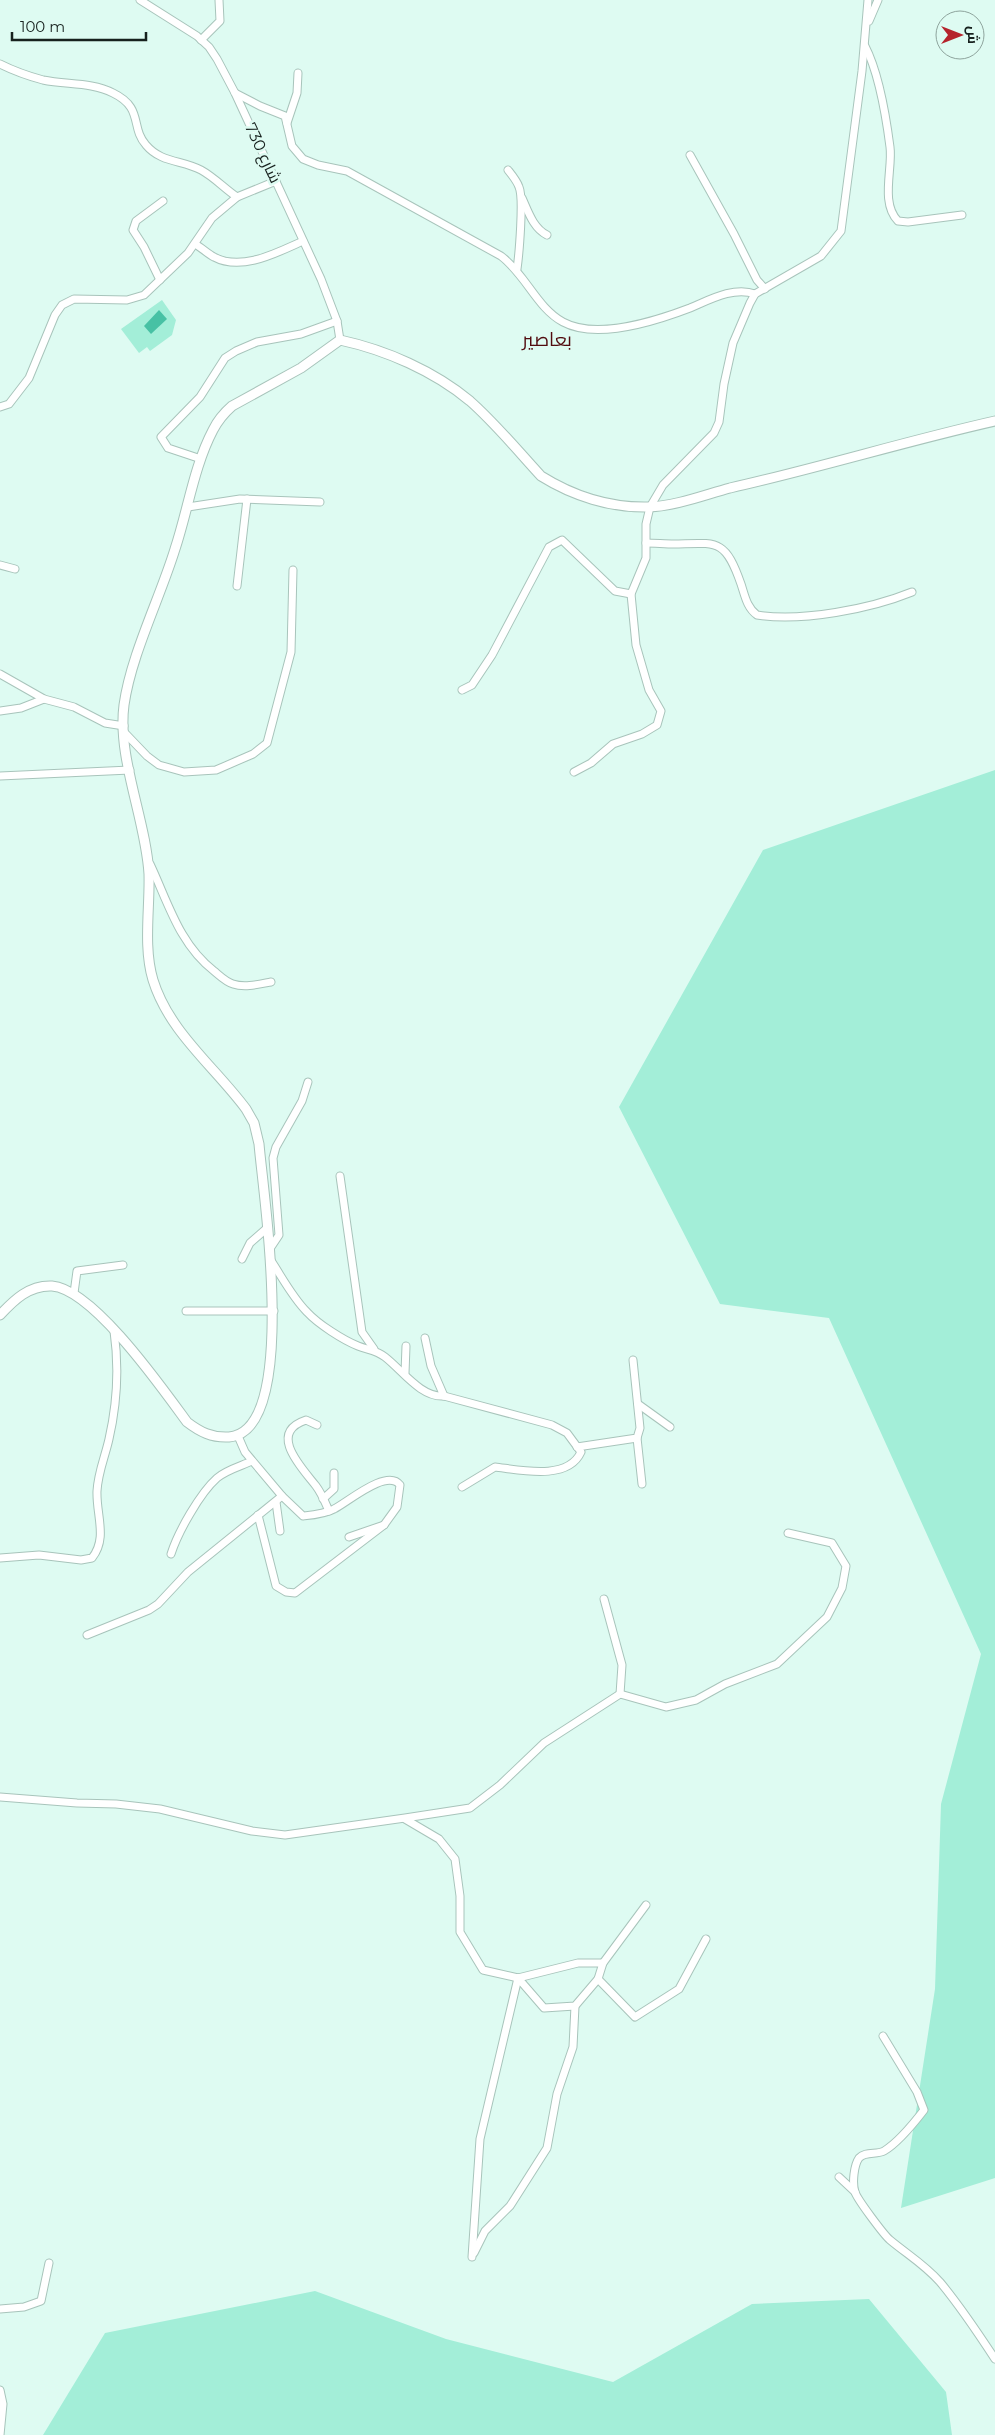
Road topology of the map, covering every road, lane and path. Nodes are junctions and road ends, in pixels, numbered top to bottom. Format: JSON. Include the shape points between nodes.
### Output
{"nodes":[{"id":1,"x":140,"y":0,"type":"edge"},
{"id":2,"x":219,"y":0,"type":"edge"},
{"id":3,"x":868,"y":0,"type":"edge"},
{"id":4,"x":878,"y":0,"type":"edge"},
{"id":5,"x":866,"y":28,"type":"junction"},
{"id":6,"x":201,"y":40,"type":"junction"},
{"id":7,"x":864,"y":44,"type":"junction"},
{"id":8,"x":0,"y":64,"type":"edge"},
{"id":9,"x":298,"y":73,"type":"dead end"},
{"id":10,"x":235,"y":93,"type":"junction"},
{"id":11,"x":287,"y":124,"type":"junction"},
{"id":12,"x":690,"y":155,"type":"dead end"},
{"id":13,"x":508,"y":170,"type":"dead end"},
{"id":14,"x":276,"y":180,"type":"junction"},
{"id":15,"x":521,"y":195,"type":"junction"},
{"id":16,"x":237,"y":198,"type":"junction"},
{"id":17,"x":163,"y":201,"type":"dead end"},
{"id":18,"x":962,"y":215,"type":"dead end"},
{"id":19,"x":547,"y":235,"type":"dead end"},
{"id":20,"x":303,"y":241,"type":"junction"},
{"id":21,"x":196,"y":244,"type":"junction"},
{"id":22,"x":517,"y":269,"type":"junction"},
{"id":23,"x":160,"y":280,"type":"junction"},
{"id":24,"x":765,"y":288,"type":"junction"},
{"id":25,"x":756,"y":294,"type":"junction"},
{"id":26,"x":337,"y":321,"type":"junction"},
{"id":27,"x":340,"y":340,"type":"junction"},
{"id":28,"x":0,"y":407,"type":"edge"},
{"id":29,"x":995,"y":421,"type":"edge"},
{"id":30,"x":201,"y":459,"type":"junction"},
{"id":31,"x":247,"y":499,"type":"junction"},
{"id":32,"x":320,"y":502,"type":"dead end"},
{"id":33,"x":188,"y":507,"type":"junction"},
{"id":34,"x":650,"y":507,"type":"junction"},
{"id":35,"x":646,"y":543,"type":"junction"},
{"id":36,"x":0,"y":565,"type":"edge"},
{"id":37,"x":15,"y":569,"type":"dead end"},
{"id":38,"x":293,"y":570,"type":"dead end"},
{"id":39,"x":237,"y":586,"type":"dead end"},
{"id":40,"x":912,"y":592,"type":"dead end"},
{"id":41,"x":631,"y":594,"type":"junction"},
{"id":42,"x":0,"y":674,"type":"edge"},
{"id":43,"x":462,"y":690,"type":"dead end"},
{"id":44,"x":44,"y":699,"type":"junction"},
{"id":45,"x":0,"y":711,"type":"edge"},
{"id":46,"x":124,"y":729,"type":"junction"},
{"id":47,"x":130,"y":770,"type":"junction"},
{"id":48,"x":574,"y":772,"type":"dead end"},
{"id":49,"x":0,"y":776,"type":"edge"},
{"id":50,"x":148,"y":859,"type":"junction"},
{"id":51,"x":271,"y":982,"type":"dead end"},
{"id":52,"x":308,"y":1082,"type":"dead end"},
{"id":53,"x":340,"y":1176,"type":"dead end"},
{"id":54,"x":266,"y":1229,"type":"junction"},
{"id":55,"x":269,"y":1253,"type":"junction"},
{"id":56,"x":242,"y":1258,"type":"dead end"},
{"id":57,"x":123,"y":1265,"type":"dead end"},
{"id":58,"x":74,"y":1293,"type":"junction"},
{"id":59,"x":186,"y":1311,"type":"dead end"},
{"id":60,"x":274,"y":1311,"type":"junction"},
{"id":61,"x":0,"y":1315,"type":"edge"},
{"id":62,"x":114,"y":1331,"type":"junction"},
{"id":63,"x":426,"y":1338,"type":"dead end"},
{"id":64,"x":406,"y":1346,"type":"dead end"},
{"id":65,"x":374,"y":1350,"type":"junction"},
{"id":66,"x":633,"y":1360,"type":"dead end"},
{"id":67,"x":405,"y":1373,"type":"junction"},
{"id":68,"x":444,"y":1396,"type":"junction"},
{"id":69,"x":638,"y":1404,"type":"junction"},
{"id":70,"x":317,"y":1425,"type":"dead end"},
{"id":71,"x":670,"y":1428,"type":"dead end"},
{"id":72,"x":238,"y":1436,"type":"junction"},
{"id":73,"x":637,"y":1438,"type":"junction"},
{"id":74,"x":578,"y":1447,"type":"junction"},
{"id":75,"x":252,"y":1461,"type":"junction"},
{"id":76,"x":334,"y":1473,"type":"dead end"},
{"id":77,"x":642,"y":1484,"type":"dead end"},
{"id":78,"x":462,"y":1487,"type":"dead end"},
{"id":79,"x":282,"y":1496,"type":"junction"},
{"id":80,"x":324,"y":1499,"type":"junction"},
{"id":81,"x":276,"y":1502,"type":"junction"},
{"id":82,"x":328,"y":1511,"type":"junction"},
{"id":83,"x":258,"y":1515,"type":"junction"},
{"id":84,"x":384,"y":1525,"type":"junction"},
{"id":85,"x":280,"y":1532,"type":"dead end"},
{"id":86,"x":788,"y":1533,"type":"dead end"},
{"id":87,"x":349,"y":1537,"type":"dead end"},
{"id":88,"x":171,"y":1554,"type":"dead end"},
{"id":89,"x":0,"y":1558,"type":"edge"},
{"id":90,"x":604,"y":1599,"type":"dead end"},
{"id":91,"x":87,"y":1636,"type":"dead end"},
{"id":92,"x":620,"y":1694,"type":"junction"},
{"id":93,"x":0,"y":1797,"type":"edge"},
{"id":94,"x":405,"y":1818,"type":"junction"},
{"id":95,"x":646,"y":1905,"type":"dead end"},
{"id":96,"x":706,"y":1939,"type":"dead end"},
{"id":97,"x":603,"y":1963,"type":"junction"},
{"id":98,"x":518,"y":1978,"type":"junction"},
{"id":99,"x":598,"y":1980,"type":"junction"},
{"id":100,"x":575,"y":2006,"type":"junction"},
{"id":101,"x":884,"y":2036,"type":"dead end"},
{"id":102,"x":839,"y":2177,"type":"dead end"},
{"id":103,"x":855,"y":2193,"type":"junction"},
{"id":104,"x":49,"y":2263,"type":"dead end"},
{"id":105,"x":0,"y":2309,"type":"edge"},
{"id":106,"x":995,"y":2359,"type":"edge"},
{"id":107,"x":0,"y":2390,"type":"edge"},
{"id":108,"x":0,"y":2435,"type":"edge"}],
"edges":[{"from":1,"to":6,"type":"street","name":"شارع 730"},
{"from":2,"to":6,"type":"street","via":[[220,21]]},
{"from":3,"to":5,"type":"street"},
{"from":4,"to":5,"type":"street"},
{"from":5,"to":7,"type":"street"},
{"from":6,"to":10,"type":"street","name":"شارع 730","via":[[217,59]]},
{"from":7,"to":18,"type":"street","via":[[887,128],[891,159],[888,187],[894,216],[898,221],[908,222]]},
{"from":7,"to":24,"type":"street","via":[[841,231],[821,256]]},
{"from":8,"to":16,"type":"street","via":[[43,80],[87,84],[116,94],[129,103],[145,145],[155,154],[201,171]]},
{"from":9,"to":11,"type":"street","via":[[297,93]]},
{"from":10,"to":11,"type":"street","via":[[281,114]]},
{"from":10,"to":14,"type":"street","name":"شارع 730"},
{"from":11,"to":22,"type":"street","via":[[292,146],[303,159],[347,171],[501,256]]},
{"from":12,"to":24,"type":"street","via":[[757,280]]},
{"from":13,"to":15,"type":"street"},
{"from":14,"to":16,"type":"street"},
{"from":14,"to":20,"type":"street","name":"شارع 730"},
{"from":15,"to":19,"type":"street","via":[[533,221]]},
{"from":15,"to":22,"type":"street"},
{"from":16,"to":21,"type":"street","via":[[212,218]]},
{"from":17,"to":23,"type":"street","via":[[136,221],[133,230]]},
{"from":20,"to":21,"type":"street","via":[[260,258],[242,261],[219,259]]},
{"from":20,"to":26,"type":"street","name":"شارع 730"},
{"from":21,"to":23,"type":"street"},
{"from":22,"to":25,"type":"street","via":[[553,315],[588,330],[610,329],[659,317],[735,292]]},
{"from":23,"to":28,"type":"street","via":[[134,299],[74,299],[62,304],[29,378],[9,404]]},
{"from":24,"to":25,"type":"street"},
{"from":25,"to":34,"type":"street","via":[[733,343],[719,422],[714,433],[662,485]]},
{"from":26,"to":27,"type":"street","name":"شارع 730"},
{"from":26,"to":30,"type":"street","via":[[301,334],[247,345],[225,358],[200,397],[161,437],[168,448]]},
{"from":27,"to":30,"type":"street","via":[[308,364],[232,406],[214,428]]},
{"from":27,"to":34,"type":"street","via":[[377,350],[442,380],[471,402],[541,476],[555,485],[607,505]]},
{"from":29,"to":34,"type":"street"},
{"from":30,"to":33,"type":"street"},
{"from":31,"to":32,"type":"street"},
{"from":31,"to":33,"type":"street"},
{"from":31,"to":39,"type":"street"},
{"from":33,"to":46,"type":"street","via":[[129,681]]},
{"from":34,"to":35,"type":"street"},
{"from":35,"to":40,"type":"street","via":[[702,542],[723,550],[736,569],[748,606],[757,615],[796,617],[868,607]]},
{"from":35,"to":41,"type":"street","via":[[646,558]]},
{"from":36,"to":37,"type":"street"},
{"from":38,"to":46,"type":"street","via":[[291,652],[267,743],[232,765],[216,770],[184,772],[159,765]]},
{"from":41,"to":43,"type":"street","via":[[615,591],[562,540],[556,542],[549,547],[492,655],[472,686]]},
{"from":41,"to":48,"type":"street","via":[[636,646],[646,682],[661,711],[660,717],[651,729],[613,744],[591,763]]},
{"from":42,"to":44,"type":"street"},
{"from":44,"to":45,"type":"street","via":[[21,708]]},
{"from":44,"to":46,"type":"street","via":[[74,707]]},
{"from":46,"to":47,"type":"street"},
{"from":47,"to":49,"type":"street"},
{"from":47,"to":50,"type":"street"},
{"from":50,"to":51,"type":"street","via":[[180,930],[208,967],[233,984]]},
{"from":50,"to":54,"type":"street","via":[[148,954],[152,978],[183,1035],[238,1099],[254,1123],[259,1144]]},
{"from":52,"to":55,"type":"street","via":[[273,1158],[279,1235]]},
{"from":53,"to":65,"type":"street","via":[[362,1332]]},
{"from":54,"to":55,"type":"street"},
{"from":54,"to":56,"type":"street","via":[[250,1244]]},
{"from":55,"to":60,"type":"street"},
{"from":55,"to":65,"type":"street","via":[[306,1312],[359,1347]]},
{"from":57,"to":58,"type":"street","via":[[77,1271]]},
{"from":58,"to":61,"type":"street","via":[[52,1286],[30,1290]]},
{"from":58,"to":62,"type":"street","via":[[104,1318]]},
{"from":59,"to":60,"type":"street"},
{"from":60,"to":72,"type":"street","via":[[262,1408]]},
{"from":62,"to":72,"type":"street","via":[[187,1422],[207,1434]]},
{"from":62,"to":89,"type":"street","via":[[117,1350],[115,1394],[109,1439],[98,1480],[97,1506],[101,1530],[98,1550],[92,1558],[81,1560],[39,1555]]},
{"from":63,"to":68,"type":"street","via":[[431,1366]]},
{"from":64,"to":67,"type":"street"},
{"from":65,"to":67,"type":"street"},
{"from":66,"to":69,"type":"street"},
{"from":67,"to":68,"type":"street","via":[[425,1392],[435,1397]]},
{"from":68,"to":74,"type":"street","via":[[552,1425],[567,1433]]},
{"from":69,"to":71,"type":"street"},
{"from":69,"to":73,"type":"street","via":[[640,1428]]},
{"from":70,"to":80,"type":"street","via":[[306,1420],[297,1423],[290,1431],[288,1442],[300,1468]]},
{"from":72,"to":75,"type":"street"},
{"from":73,"to":74,"type":"street"},
{"from":73,"to":77,"type":"street"},
{"from":74,"to":78,"type":"street","via":[[581,1452],[572,1465],[532,1472],[495,1466]]},
{"from":75,"to":79,"type":"street"},
{"from":75,"to":88,"type":"street","via":[[218,1476],[180,1530]]},
{"from":76,"to":80,"type":"street","via":[[334,1489]]},
{"from":79,"to":81,"type":"street"},
{"from":79,"to":82,"type":"street","via":[[303,1516]]},
{"from":80,"to":82,"type":"street"},
{"from":81,"to":83,"type":"street"},
{"from":81,"to":85,"type":"street"},
{"from":82,"to":84,"type":"street","via":[[373,1485],[394,1480],[400,1485],[400,1495],[394,1512]]},
{"from":83,"to":84,"type":"street","via":[[276,1586],[286,1592],[295,1592]]},
{"from":83,"to":91,"type":"street","via":[[188,1572],[158,1604]]},
{"from":84,"to":87,"type":"street"},
{"from":86,"to":92,"type":"street","via":[[832,1543],[846,1566],[842,1588],[827,1617],[777,1664],[725,1684],[696,1700],[666,1707]]},
{"from":90,"to":92,"type":"street","via":[[622,1665]]},
{"from":92,"to":94,"type":"street","via":[[544,1743],[500,1785],[470,1808]]},
{"from":93,"to":94,"type":"street","via":[[160,1809],[252,1831],[286,1835]]},
{"from":94,"to":98,"type":"street","via":[[439,1838],[456,1859],[460,1932],[482,1970]]},
{"from":95,"to":97,"type":"street"},
{"from":96,"to":99,"type":"street","via":[[679,1989],[635,2017]]},
{"from":97,"to":98,"type":"street","via":[[578,1963]]},
{"from":97,"to":99,"type":"street"},
{"from":98,"to":100,"type":"street","via":[[544,2008]]},
{"from":98,"to":100,"type":"street","via":[[480,2138],[472,2257],[485,2231],[510,2206],[547,2148],[557,2094],[573,2048]]},
{"from":99,"to":100,"type":"street"},
{"from":101,"to":103,"type":"street","via":[[924,2110],[884,2150],[858,2159]]},
{"from":102,"to":103,"type":"street"},
{"from":103,"to":106,"type":"street","via":[[890,2240],[921,2262],[940,2282]]},
{"from":104,"to":105,"type":"street","via":[[41,2302]]},
{"from":107,"to":108,"type":"street"}]}
